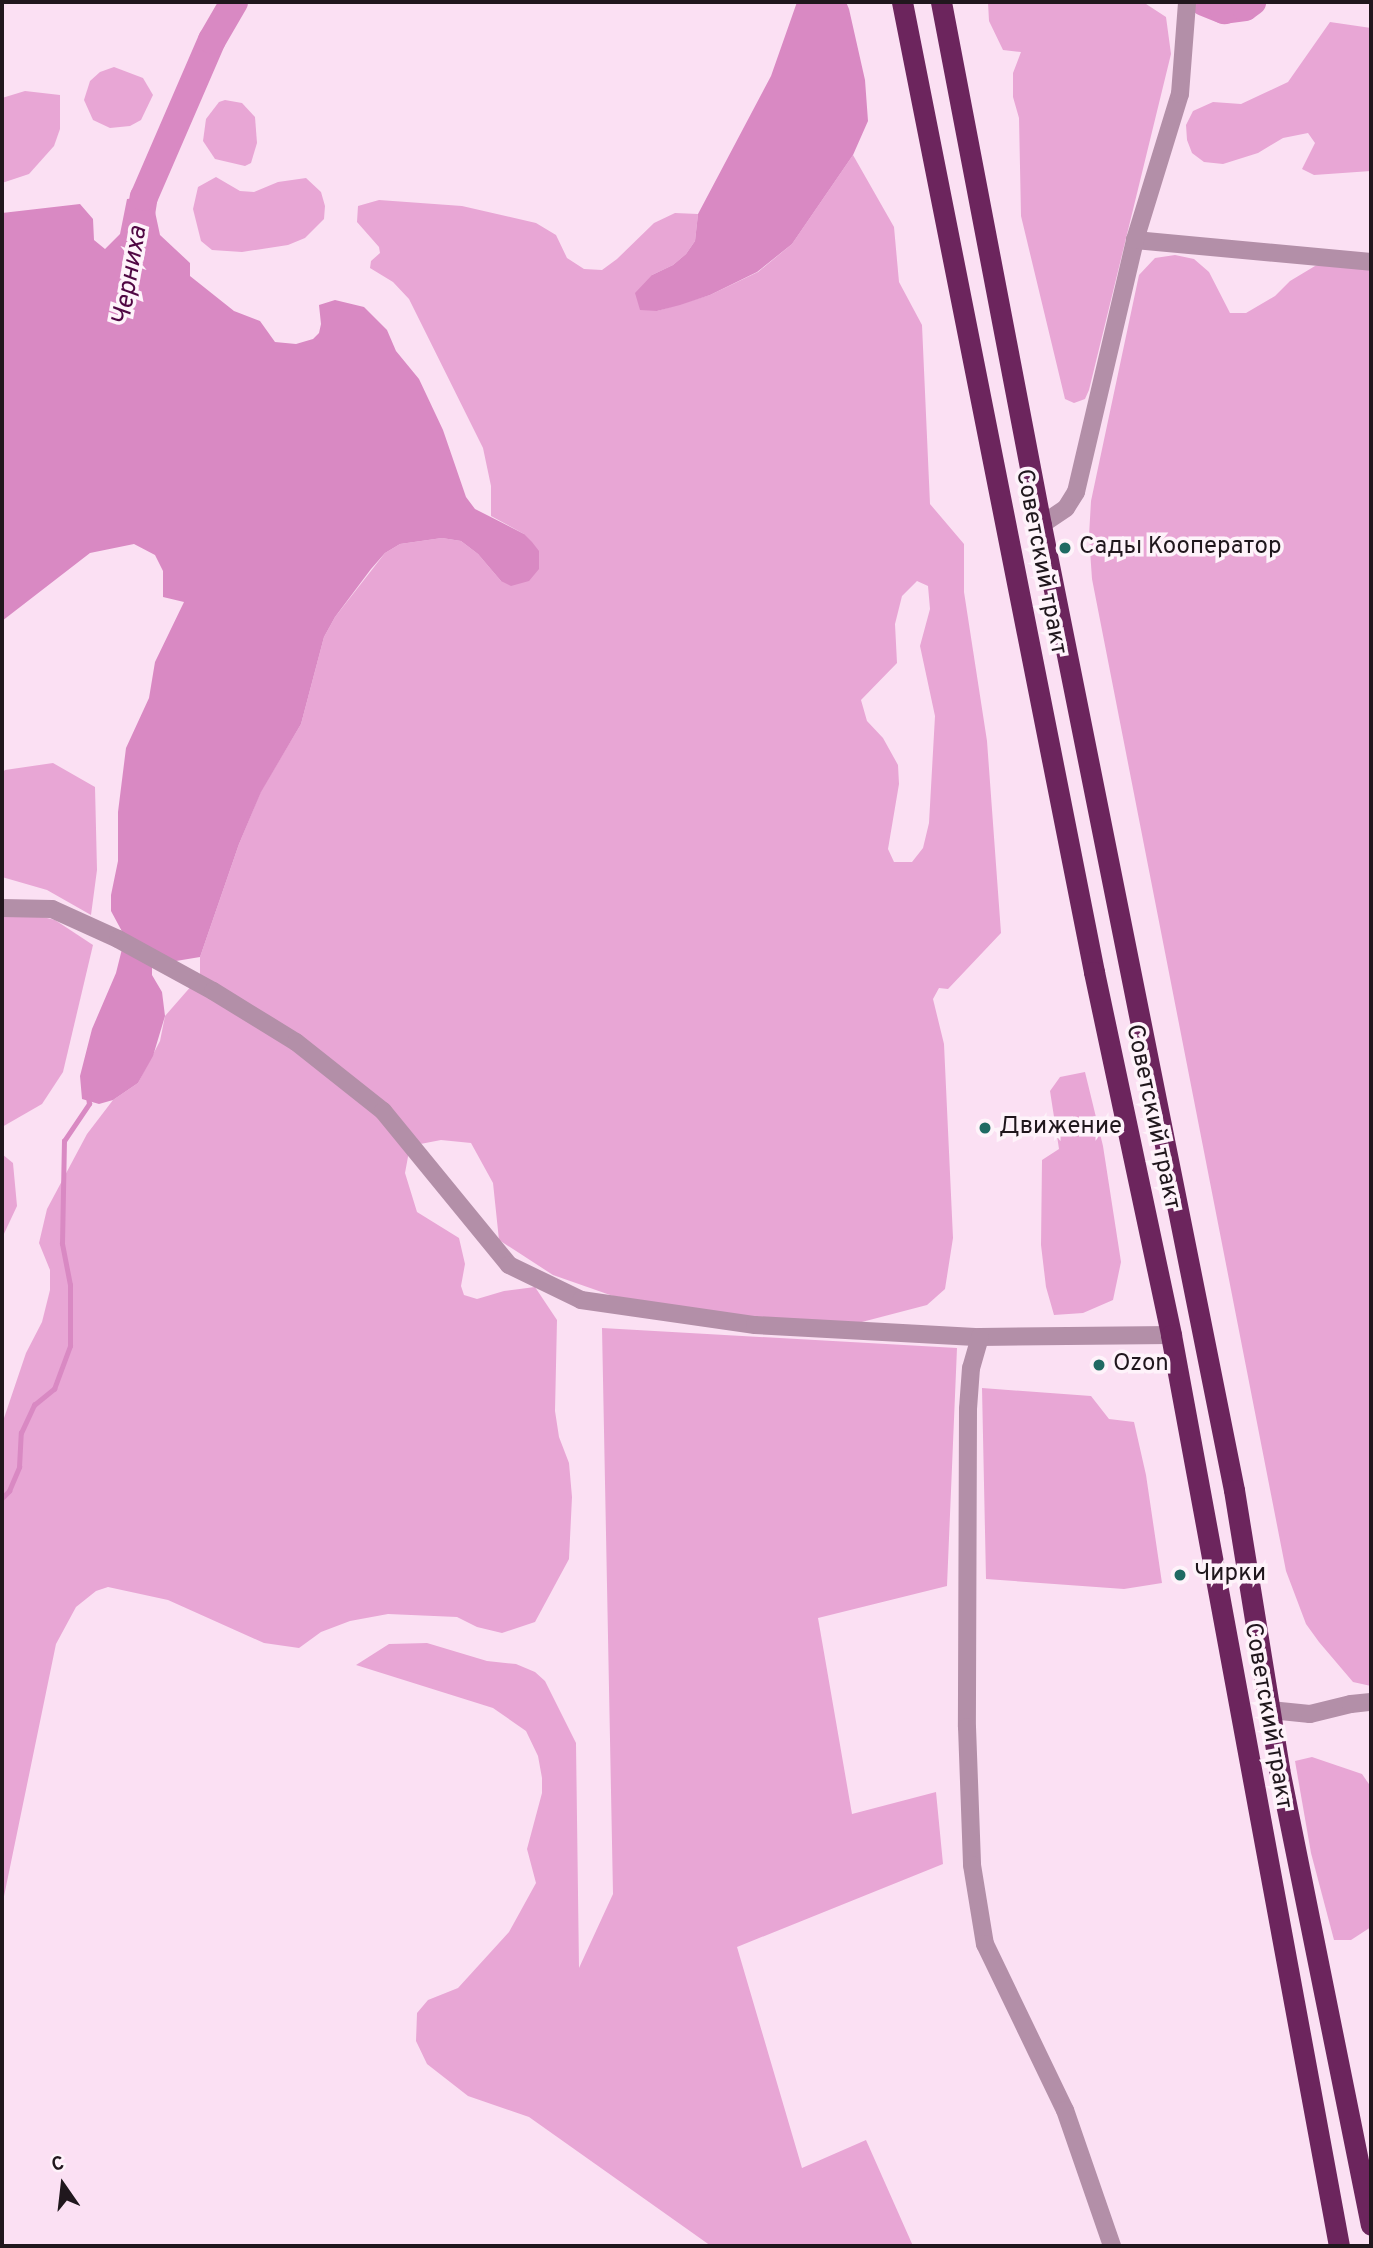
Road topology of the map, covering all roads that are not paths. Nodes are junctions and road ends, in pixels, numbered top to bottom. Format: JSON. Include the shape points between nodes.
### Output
{"nodes":[{"id":1,"x":902,"y":2,"type":"edge"},
{"id":2,"x":941,"y":2,"type":"edge"},
{"id":3,"x":1187,"y":2,"type":"edge"},
{"id":4,"x":1135,"y":240,"type":"junction"},
{"id":5,"x":1371,"y":261,"type":"edge"},
{"id":6,"x":1041,"y":525,"type":"junction"},
{"id":7,"x":2,"y":908,"type":"edge"},
{"id":8,"x":1171,"y":1335,"type":"junction"},
{"id":9,"x":980,"y":1337,"type":"junction"},
{"id":10,"x":1371,"y":1702,"type":"edge"},
{"id":11,"x":1270,"y":1710,"type":"junction"},
{"id":12,"x":1371,"y":2225,"type":"edge"},
{"id":13,"x":1112,"y":2246,"type":"edge"},
{"id":14,"x":1339,"y":2246,"type":"edge"}],
"edges":[{"from":1,"to":8,"type":"highway","name":"Советский тракт","via":[[1094,972]]},
{"from":2,"to":6,"type":"highway","name":"Советский тракт"},
{"from":3,"to":4,"type":"street","via":[[1180,94]]},
{"from":4,"to":5,"type":"street"},
{"from":4,"to":6,"type":"street","via":[[1076,492],[1066,508]]},
{"from":6,"to":11,"type":"highway","name":"Советский тракт","via":[[1234,1490]]},
{"from":7,"to":9,"type":"street","via":[[52,909],[118,939],[214,990],[296,1042],[383,1111],[509,1265],[581,1300],[755,1325]]},
{"from":8,"to":9,"type":"street"},
{"from":8,"to":14,"type":"highway","name":"Советский тракт"},
{"from":9,"to":13,"type":"street","via":[[971,1368],[968,1409],[967,1727],[972,1865],[985,1944],[1065,2110]]},
{"from":10,"to":11,"type":"street","via":[[1310,1714]]},
{"from":11,"to":12,"type":"highway","name":"Советский тракт"}]}
